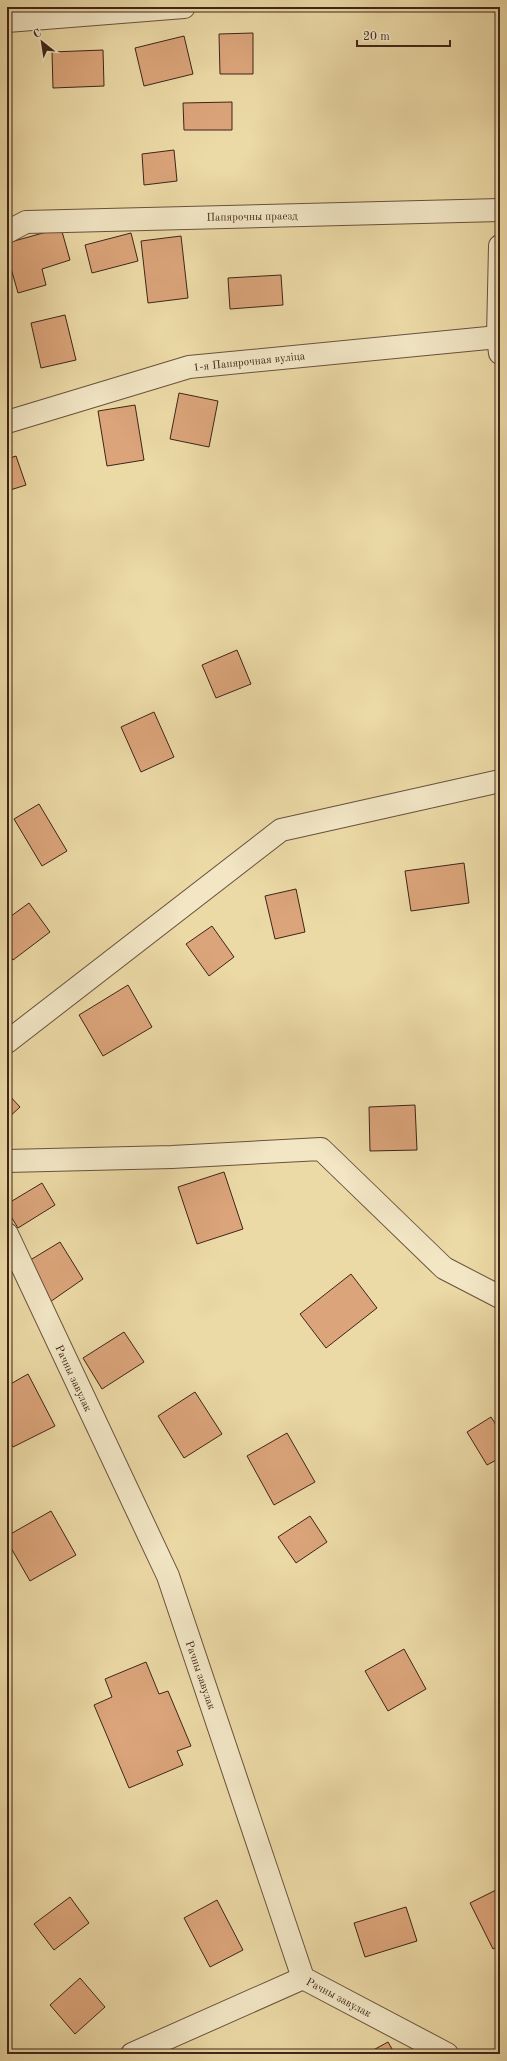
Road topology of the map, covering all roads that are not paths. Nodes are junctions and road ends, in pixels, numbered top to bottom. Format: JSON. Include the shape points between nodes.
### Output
{"nodes":[{"id":1,"x":184,"y":7,"type":"edge"},
{"id":2,"x":7,"y":21,"type":"edge"},
{"id":3,"x":500,"y":210,"type":"edge"},
{"id":4,"x":7,"y":232,"type":"edge"},
{"id":5,"x":500,"y":246,"type":"edge"},
{"id":6,"x":499,"y":345,"type":"edge"},
{"id":7,"x":7,"y":422,"type":"edge"},
{"id":8,"x":500,"y":781,"type":"edge"},
{"id":9,"x":7,"y":1042,"type":"edge"},
{"id":10,"x":7,"y":1161,"type":"edge"},
{"id":11,"x":7,"y":1234,"type":"edge"},
{"id":12,"x":500,"y":1297,"type":"edge"},
{"id":13,"x":303,"y":1978,"type":"junction"},
{"id":14,"x":132,"y":2054,"type":"edge"},
{"id":15,"x":447,"y":2054,"type":"edge"}],
"edges":[{"from":1,"to":2,"type":"street"},
{"from":3,"to":4,"type":"street","name":"Папярочны праезд","via":[[26,222]]},
{"from":5,"to":6,"type":"street"},
{"from":6,"to":7,"type":"street","name":"1-я Папярочная вуліца","via":[[188,367]]},
{"from":8,"to":9,"type":"street","via":[[281,830]]},
{"from":10,"to":12,"type":"street","via":[[172,1157],[321,1149],[444,1268]]},
{"from":11,"to":13,"type":"street","name":"Рачны завулак","via":[[168,1576]]},
{"from":13,"to":14,"type":"street"},
{"from":13,"to":15,"type":"street","name":"Рачны завулак"}]}
